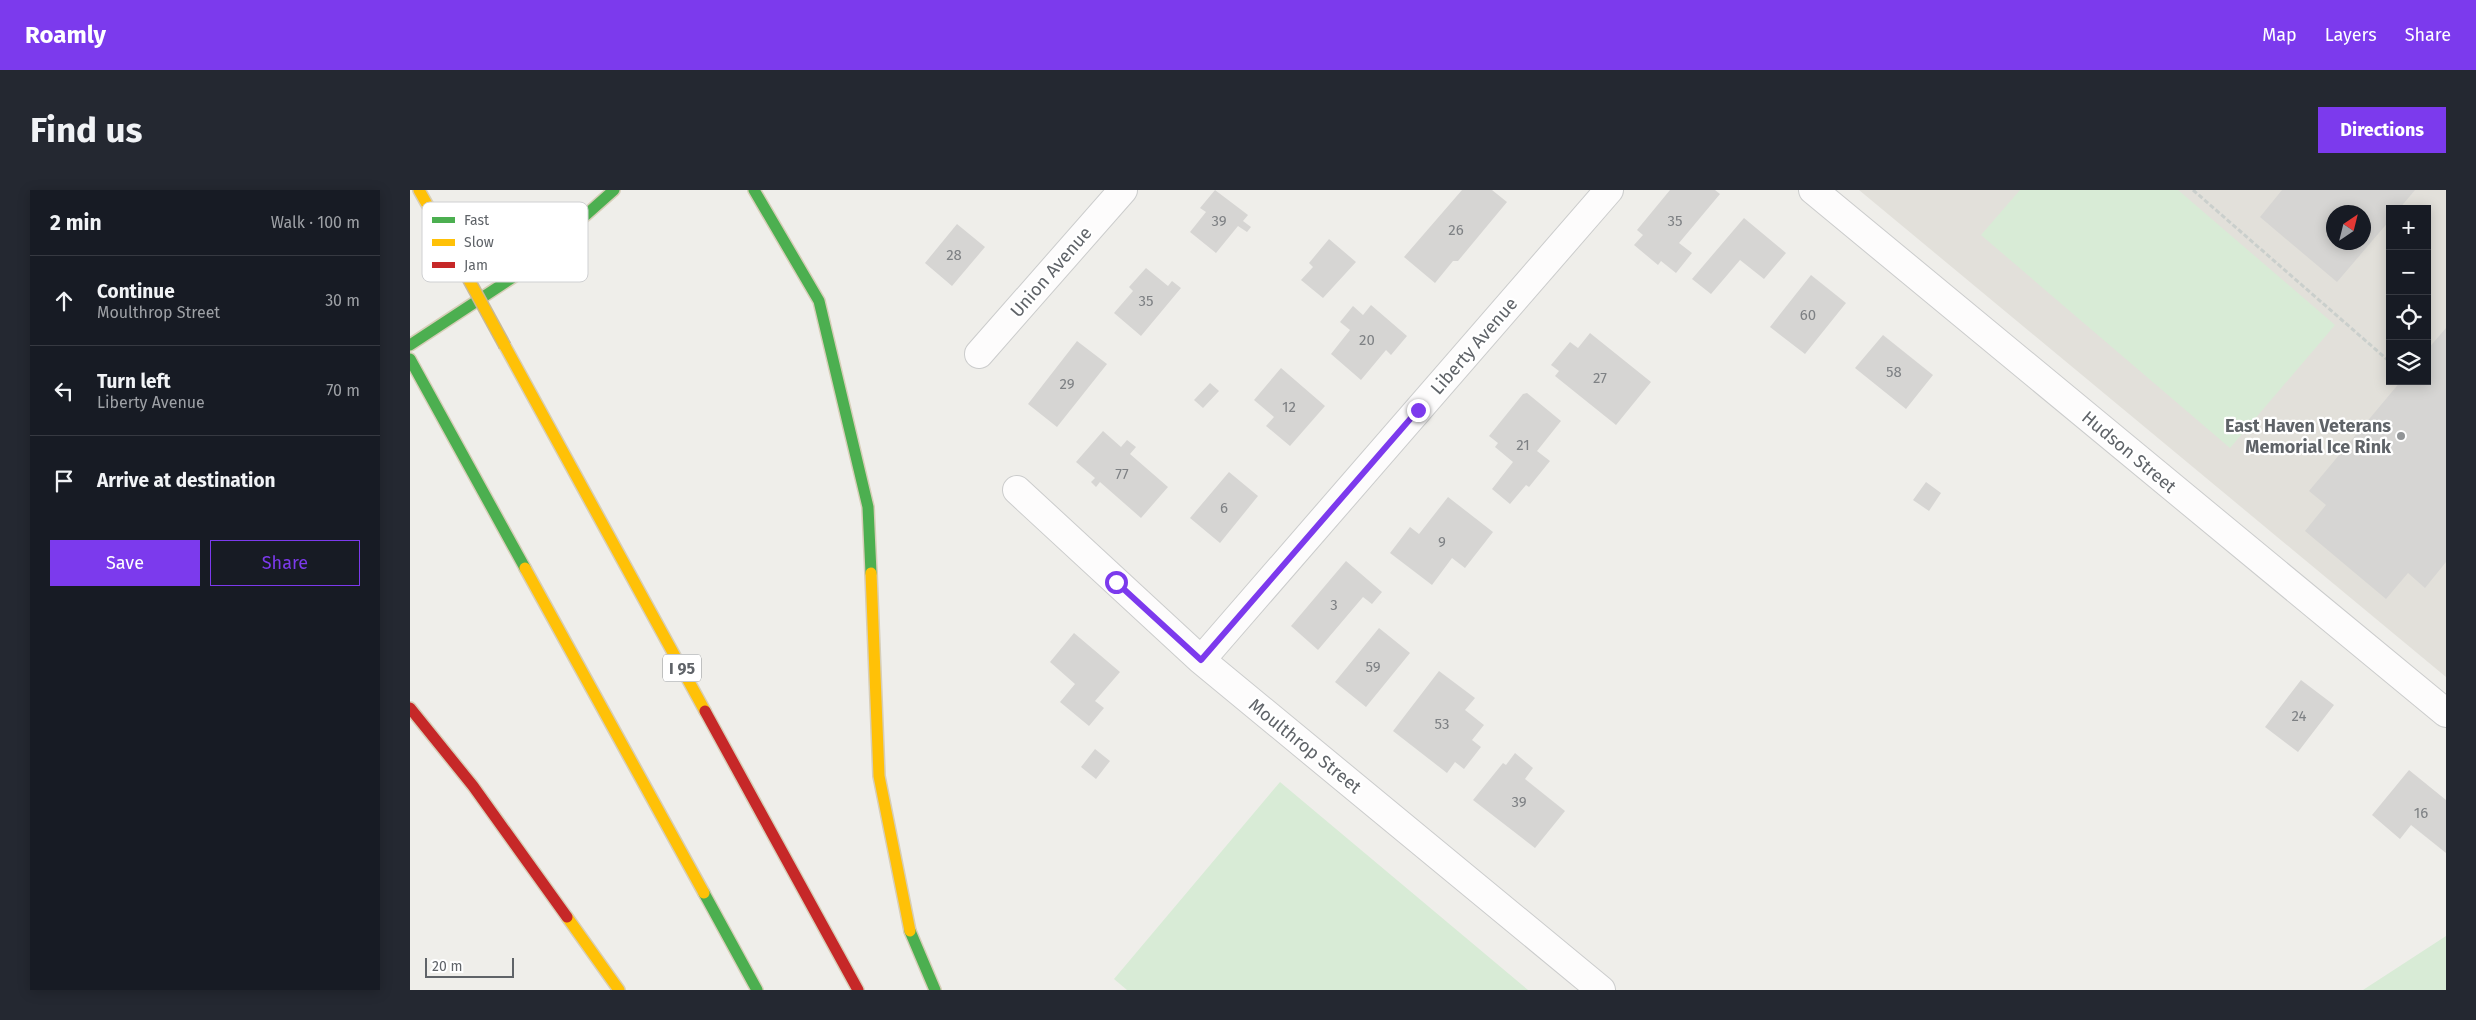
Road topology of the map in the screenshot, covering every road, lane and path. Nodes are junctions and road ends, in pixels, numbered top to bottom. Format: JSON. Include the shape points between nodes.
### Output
{"nodes":[{"id":1,"x":419,"y":190,"type":"edge"},
{"id":2,"x":614,"y":190,"type":"edge"},
{"id":3,"x":754,"y":190,"type":"edge"},
{"id":4,"x":1123,"y":190,"type":"edge"},
{"id":5,"x":1609,"y":190,"type":"edge"},
{"id":6,"x":1813,"y":190,"type":"edge"},
{"id":7,"x":2193,"y":190,"type":"edge"},
{"id":8,"x":426,"y":202,"type":"edge"},
{"id":9,"x":588,"y":213,"type":"edge"},
{"id":10,"x":469,"y":282,"type":"edge"},
{"id":11,"x":506,"y":282,"type":"edge"},
{"id":12,"x":410,"y":344,"type":"edge"},
{"id":13,"x":979,"y":354,"type":"dead end"},
{"id":14,"x":410,"y":359,"type":"edge"},
{"id":15,"x":2386,"y":359,"type":"edge"},
{"id":16,"x":1017,"y":490,"type":"dead end"},
{"id":17,"x":1201,"y":660,"type":"junction"},
{"id":18,"x":410,"y":708,"type":"edge"},
{"id":19,"x":2446,"y":713,"type":"edge"},
{"id":20,"x":619,"y":990,"type":"edge"},
{"id":21,"x":757,"y":990,"type":"edge"},
{"id":22,"x":858,"y":990,"type":"edge"},
{"id":23,"x":935,"y":990,"type":"edge"},
{"id":24,"x":1601,"y":990,"type":"edge"}],
"edges":[{"from":1,"to":8,"type":"main road","number":"I 95","bridge":true},
{"from":2,"to":9,"type":"main road"},
{"from":3,"to":23,"type":"main road","via":[[819,301],[868,507],[879,776],[910,930]]},
{"from":4,"to":13,"type":"street","name":"Union Avenue"},
{"from":5,"to":17,"type":"street","name":"Liberty Avenue"},
{"from":6,"to":19,"type":"street","name":"Hudson Street"},
{"from":7,"to":15,"type":"path"},
{"from":10,"to":22,"type":"main road","number":"I 95","bridge":true},
{"from":11,"to":12,"type":"main road"},
{"from":14,"to":21,"type":"main road"},
{"from":16,"to":17,"type":"street","name":"Moulthrop Street"},
{"from":17,"to":24,"type":"street","name":"Moulthrop Street"},
{"from":18,"to":20,"type":"main road","via":[[468,779]]}]}
